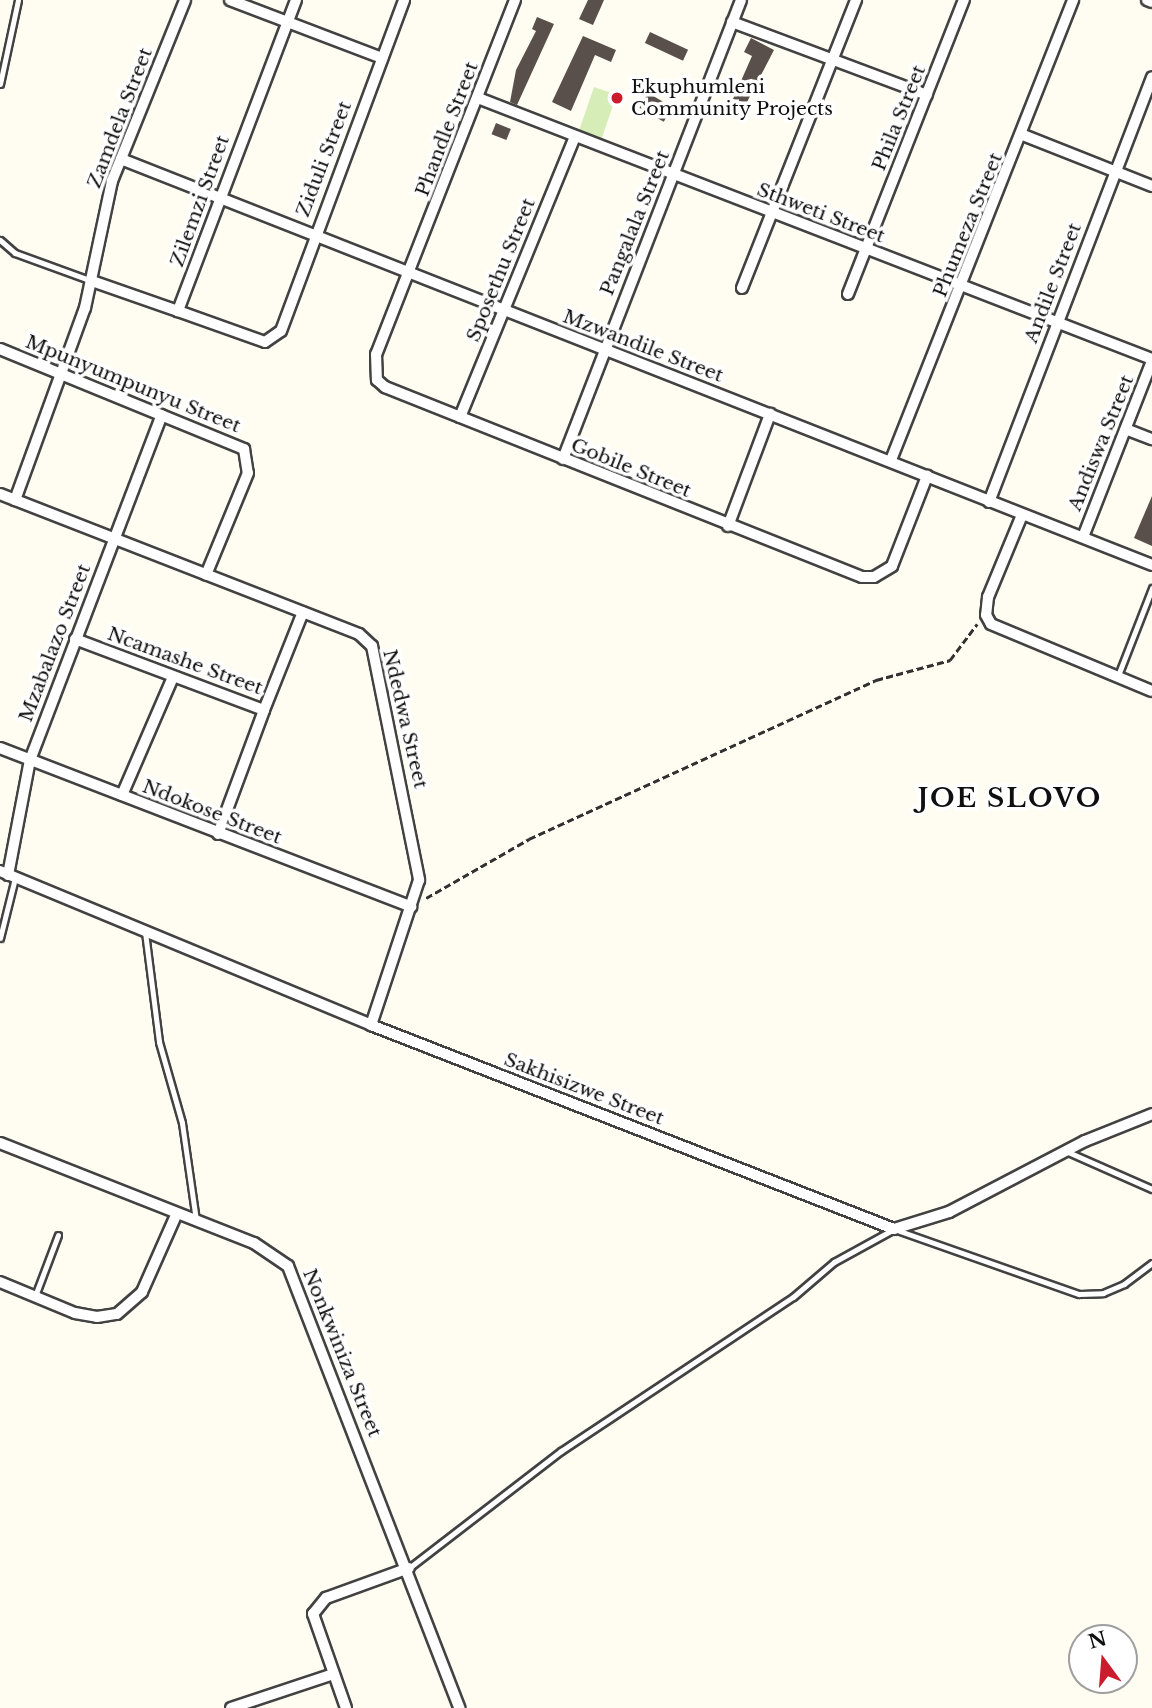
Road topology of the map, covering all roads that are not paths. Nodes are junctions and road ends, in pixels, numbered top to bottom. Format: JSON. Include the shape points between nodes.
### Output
{"nodes":[{"id":1,"x":18,"y":0,"type":"edge"},
{"id":2,"x":185,"y":0,"type":"edge"},
{"id":3,"x":230,"y":0,"type":"edge"},
{"id":4,"x":296,"y":0,"type":"edge"},
{"id":5,"x":404,"y":0,"type":"edge"},
{"id":6,"x":516,"y":0,"type":"edge"},
{"id":7,"x":741,"y":0,"type":"edge"},
{"id":8,"x":856,"y":0,"type":"edge"},
{"id":9,"x":964,"y":0,"type":"edge"},
{"id":10,"x":1073,"y":0,"type":"edge"},
{"id":11,"x":1147,"y":0,"type":"edge"},
{"id":12,"x":1152,"y":2,"type":"edge"},
{"id":13,"x":288,"y":22,"type":"junction"},
{"id":14,"x":732,"y":22,"type":"junction"},
{"id":15,"x":382,"y":58,"type":"junction"},
{"id":16,"x":833,"y":61,"type":"junction"},
{"id":17,"x":1152,"y":76,"type":"edge"},
{"id":18,"x":0,"y":84,"type":"edge"},
{"id":19,"x":927,"y":95,"type":"junction"},
{"id":20,"x":478,"y":98,"type":"junction"},
{"id":21,"x":1023,"y":135,"type":"junction"},
{"id":22,"x":575,"y":137,"type":"junction"},
{"id":23,"x":121,"y":159,"type":"junction"},
{"id":24,"x":1115,"y":171,"type":"junction"},
{"id":25,"x":675,"y":175,"type":"junction"},
{"id":26,"x":1152,"y":186,"type":"edge"},
{"id":27,"x":218,"y":197,"type":"junction"},
{"id":28,"x":769,"y":211,"type":"junction"},
{"id":29,"x":314,"y":235,"type":"junction"},
{"id":30,"x":0,"y":240,"type":"edge"},
{"id":31,"x":866,"y":249,"type":"junction"},
{"id":32,"x":412,"y":270,"type":"junction"},
{"id":33,"x":92,"y":281,"type":"junction"},
{"id":34,"x":742,"y":288,"type":"dead end"},
{"id":35,"x":962,"y":288,"type":"junction"},
{"id":36,"x":848,"y":294,"type":"dead end"},
{"id":37,"x":503,"y":309,"type":"junction"},
{"id":38,"x":178,"y":311,"type":"junction"},
{"id":39,"x":1056,"y":324,"type":"junction"},
{"id":40,"x":0,"y":349,"type":"edge"},
{"id":41,"x":605,"y":351,"type":"junction"},
{"id":42,"x":1152,"y":360,"type":"edge"},
{"id":43,"x":62,"y":373,"type":"junction"},
{"id":44,"x":770,"y":414,"type":"junction"},
{"id":45,"x":162,"y":415,"type":"junction"},
{"id":46,"x":460,"y":417,"type":"junction"},
{"id":47,"x":1128,"y":430,"type":"junction"},
{"id":48,"x":1152,"y":439,"type":"edge"},
{"id":49,"x":563,"y":459,"type":"junction"},
{"id":50,"x":891,"y":460,"type":"junction"},
{"id":51,"x":926,"y":476,"type":"junction"},
{"id":52,"x":0,"y":494,"type":"edge"},
{"id":53,"x":15,"y":500,"type":"junction"},
{"id":54,"x":989,"y":502,"type":"junction"},
{"id":55,"x":1022,"y":515,"type":"junction"},
{"id":56,"x":728,"y":526,"type":"junction"},
{"id":57,"x":1083,"y":537,"type":"junction"},
{"id":58,"x":114,"y":538,"type":"junction"},
{"id":59,"x":1152,"y":565,"type":"edge"},
{"id":60,"x":206,"y":575,"type":"junction"},
{"id":61,"x":1152,"y":588,"type":"edge"},
{"id":62,"x":303,"y":611,"type":"junction"},
{"id":63,"x":75,"y":639,"type":"junction"},
{"id":64,"x":173,"y":677,"type":"junction"},
{"id":65,"x":1117,"y":678,"type":"junction"},
{"id":66,"x":1152,"y":691,"type":"edge"},
{"id":67,"x":264,"y":710,"type":"junction"},
{"id":68,"x":0,"y":748,"type":"edge"},
{"id":69,"x":30,"y":760,"type":"junction"},
{"id":70,"x":122,"y":795,"type":"junction"},
{"id":71,"x":218,"y":834,"type":"junction"},
{"id":72,"x":8,"y":874,"type":"edge"},
{"id":73,"x":411,"y":907,"type":"junction"},
{"id":74,"x":145,"y":932,"type":"junction"},
{"id":75,"x":0,"y":938,"type":"edge"},
{"id":76,"x":371,"y":1025,"type":"junction"},
{"id":77,"x":1152,"y":1114,"type":"edge"},
{"id":78,"x":0,"y":1143,"type":"edge"},
{"id":79,"x":1068,"y":1152,"type":"junction"},
{"id":80,"x":1152,"y":1189,"type":"edge"},
{"id":81,"x":177,"y":1213,"type":"junction"},
{"id":82,"x":196,"y":1220,"type":"junction"},
{"id":83,"x":894,"y":1229,"type":"junction"},
{"id":84,"x":58,"y":1235,"type":"dead end"},
{"id":85,"x":1152,"y":1263,"type":"edge"},
{"id":86,"x":0,"y":1282,"type":"edge"},
{"id":87,"x":35,"y":1296,"type":"junction"},
{"id":88,"x":409,"y":1568,"type":"junction"},
{"id":89,"x":333,"y":1674,"type":"junction"},
{"id":90,"x":235,"y":1707,"type":"edge"},
{"id":91,"x":345,"y":1708,"type":"edge"},
{"id":92,"x":459,"y":1708,"type":"edge"}],
"edges":[{"from":1,"to":18,"type":"lane"},
{"from":2,"to":23,"type":"street","name":"Zamdela Street"},
{"from":3,"to":13,"type":"street"},
{"from":4,"to":13,"type":"street","name":"Zilemzi Street"},
{"from":5,"to":15,"type":"street","name":"Ziduli Street"},
{"from":6,"to":20,"type":"street","name":"Phandle Street"},
{"from":7,"to":14,"type":"street","name":"Pangalala Street"},
{"from":8,"to":16,"type":"street"},
{"from":9,"to":19,"type":"street","name":"Phila Street"},
{"from":10,"to":21,"type":"street","name":"Phumeza Street"},
{"from":11,"to":12,"type":"street"},
{"from":13,"to":15,"type":"street"},
{"from":13,"to":27,"type":"street","name":"Zilemzi Street"},
{"from":14,"to":16,"type":"street"},
{"from":14,"to":25,"type":"street","name":"Pangalala Street"},
{"from":15,"to":29,"type":"street","name":"Ziduli Street"},
{"from":16,"to":19,"type":"street"},
{"from":16,"to":28,"type":"street"},
{"from":17,"to":24,"type":"street","name":"Andile Street"},
{"from":19,"to":31,"type":"street","name":"Phila Street"},
{"from":20,"to":22,"type":"street","name":"Sthweti Street"},
{"from":20,"to":32,"type":"street","name":"Phandle Street"},
{"from":21,"to":24,"type":"street"},
{"from":21,"to":35,"type":"street","name":"Phumeza Street"},
{"from":22,"to":25,"type":"street","name":"Sthweti Street"},
{"from":22,"to":37,"type":"street","name":"Sposethu Street"},
{"from":23,"to":27,"type":"street","name":"Mzwandile Street"},
{"from":23,"to":33,"type":"street","name":"Zamdela Street","via":[[107,195]]},
{"from":24,"to":26,"type":"street"},
{"from":24,"to":39,"type":"street","name":"Andile Street"},
{"from":25,"to":28,"type":"street","name":"Sthweti Street"},
{"from":25,"to":41,"type":"street","name":"Pangalala Street"},
{"from":27,"to":29,"type":"street","name":"Mzwandile Street"},
{"from":27,"to":38,"type":"street","name":"Zilemzi Street"},
{"from":28,"to":31,"type":"street","name":"Sthweti Street"},
{"from":28,"to":34,"type":"street"},
{"from":29,"to":32,"type":"street","name":"Mzwandile Street"},
{"from":29,"to":38,"type":"street","name":"Ziduli Street","via":[[281,331],[265,342]]},
{"from":30,"to":33,"type":"lane","via":[[15,253]]},
{"from":31,"to":35,"type":"street","name":"Sthweti Street"},
{"from":31,"to":36,"type":"street","name":"Phila Street"},
{"from":32,"to":37,"type":"street","name":"Mzwandile Street"},
{"from":32,"to":46,"type":"street","name":"Gobile Street","via":[[376,355],[374,372],[385,387]]},
{"from":33,"to":38,"type":"street"},
{"from":33,"to":43,"type":"street","name":"Zamdela Street"},
{"from":35,"to":39,"type":"street","name":"Sthweti Street"},
{"from":35,"to":50,"type":"street","name":"Phumeza Street"},
{"from":37,"to":41,"type":"street","name":"Mzwandile Street"},
{"from":37,"to":46,"type":"street","name":"Sposethu Street"},
{"from":39,"to":42,"type":"street","name":"Sthweti Street"},
{"from":39,"to":54,"type":"street","name":"Andile Street"},
{"from":40,"to":43,"type":"street","name":"Mpunyumpunyu Street"},
{"from":41,"to":44,"type":"street","name":"Mzwandile Street"},
{"from":41,"to":49,"type":"street","name":"Pangalala Street"},
{"from":42,"to":47,"type":"street","name":"Andiswa Street"},
{"from":43,"to":45,"type":"street","name":"Mpunyumpunyu Street"},
{"from":43,"to":53,"type":"street","name":"Zamdela Street"},
{"from":44,"to":50,"type":"street","name":"Mzwandile Street"},
{"from":44,"to":56,"type":"street"},
{"from":45,"to":58,"type":"street","name":"Mzabalazo Street"},
{"from":45,"to":60,"type":"street","name":"Mpunyumpunyu Street","via":[[241,445],[249,463]]},
{"from":46,"to":49,"type":"street","name":"Gobile Street"},
{"from":47,"to":48,"type":"street"},
{"from":47,"to":57,"type":"street","name":"Andiswa Street"},
{"from":49,"to":56,"type":"street","name":"Gobile Street"},
{"from":50,"to":51,"type":"street","name":"Mzwandile Street"},
{"from":51,"to":54,"type":"street","name":"Mzwandile Street"},
{"from":51,"to":56,"type":"street","name":"Gobile Street","via":[[898,556],[874,578]]},
{"from":52,"to":53,"type":"street","name":"Ndedwa Street"},
{"from":53,"to":58,"type":"street","name":"Ndedwa Street"},
{"from":54,"to":55,"type":"street","name":"Mzwandile Street"},
{"from":55,"to":57,"type":"street","name":"Mzwandile Street"},
{"from":55,"to":65,"type":"street","via":[[988,597],[986,615],[995,628]]},
{"from":57,"to":59,"type":"street","name":"Mzwandile Street"},
{"from":58,"to":60,"type":"street","name":"Ndedwa Street"},
{"from":58,"to":63,"type":"street","name":"Mzabalazo Street"},
{"from":60,"to":62,"type":"street","name":"Ndedwa Street"},
{"from":61,"to":65,"type":"lane"},
{"from":62,"to":67,"type":"street","name":"Ncamashe Street"},
{"from":62,"to":73,"type":"street","name":"Ndedwa Street","via":[[359,634],[372,646],[418,860]]},
{"from":63,"to":64,"type":"street","name":"Ncamashe Street"},
{"from":63,"to":69,"type":"street","name":"Mzabalazo Street"},
{"from":64,"to":67,"type":"street","name":"Ncamashe Street"},
{"from":64,"to":70,"type":"street"},
{"from":65,"to":66,"type":"street"},
{"from":67,"to":71,"type":"street"},
{"from":68,"to":69,"type":"street","name":"Ndokose Street"},
{"from":69,"to":70,"type":"street","name":"Ndokose Street"},
{"from":69,"to":72,"type":"street","name":"Mzabalazo Street"},
{"from":70,"to":71,"type":"street","name":"Ndokose Street"},
{"from":71,"to":73,"type":"street","name":"Ndokose Street"},
{"from":72,"to":74,"type":"street","name":"Sakhisizwe Street"},
{"from":72,"to":75,"type":"lane"},
{"from":73,"to":76,"type":"street","name":"Ndedwa Street"},
{"from":74,"to":76,"type":"street","name":"Sakhisizwe Street"},
{"from":74,"to":82,"type":"lane","via":[[159,1041],[178,1108]]},
{"from":76,"to":83,"type":"street","name":"Sakhisizwe Street"},
{"from":77,"to":79,"type":"street"},
{"from":78,"to":81,"type":"street","name":"Nonkwiniza Street"},
{"from":79,"to":80,"type":"lane"},
{"from":79,"to":83,"type":"street","via":[[941,1216]]},
{"from":81,"to":82,"type":"street","name":"Nonkwiniza Street"},
{"from":81,"to":87,"type":"street","via":[[142,1292],[124,1311],[108,1317],[88,1316]]},
{"from":82,"to":88,"type":"street","name":"Nonkwiniza Street","via":[[268,1250],[292,1272]]},
{"from":83,"to":85,"type":"lane","via":[[1079,1294],[1103,1293]]},
{"from":83,"to":88,"type":"lane","via":[[834,1262],[793,1297],[561,1451]]},
{"from":84,"to":87,"type":"lane"},
{"from":86,"to":87,"type":"street"},
{"from":88,"to":89,"type":"street","via":[[326,1598],[317,1606],[314,1625]]},
{"from":88,"to":92,"type":"street","name":"Nonkwiniza Street"},
{"from":89,"to":90,"type":"street"},
{"from":89,"to":91,"type":"street"}]}
